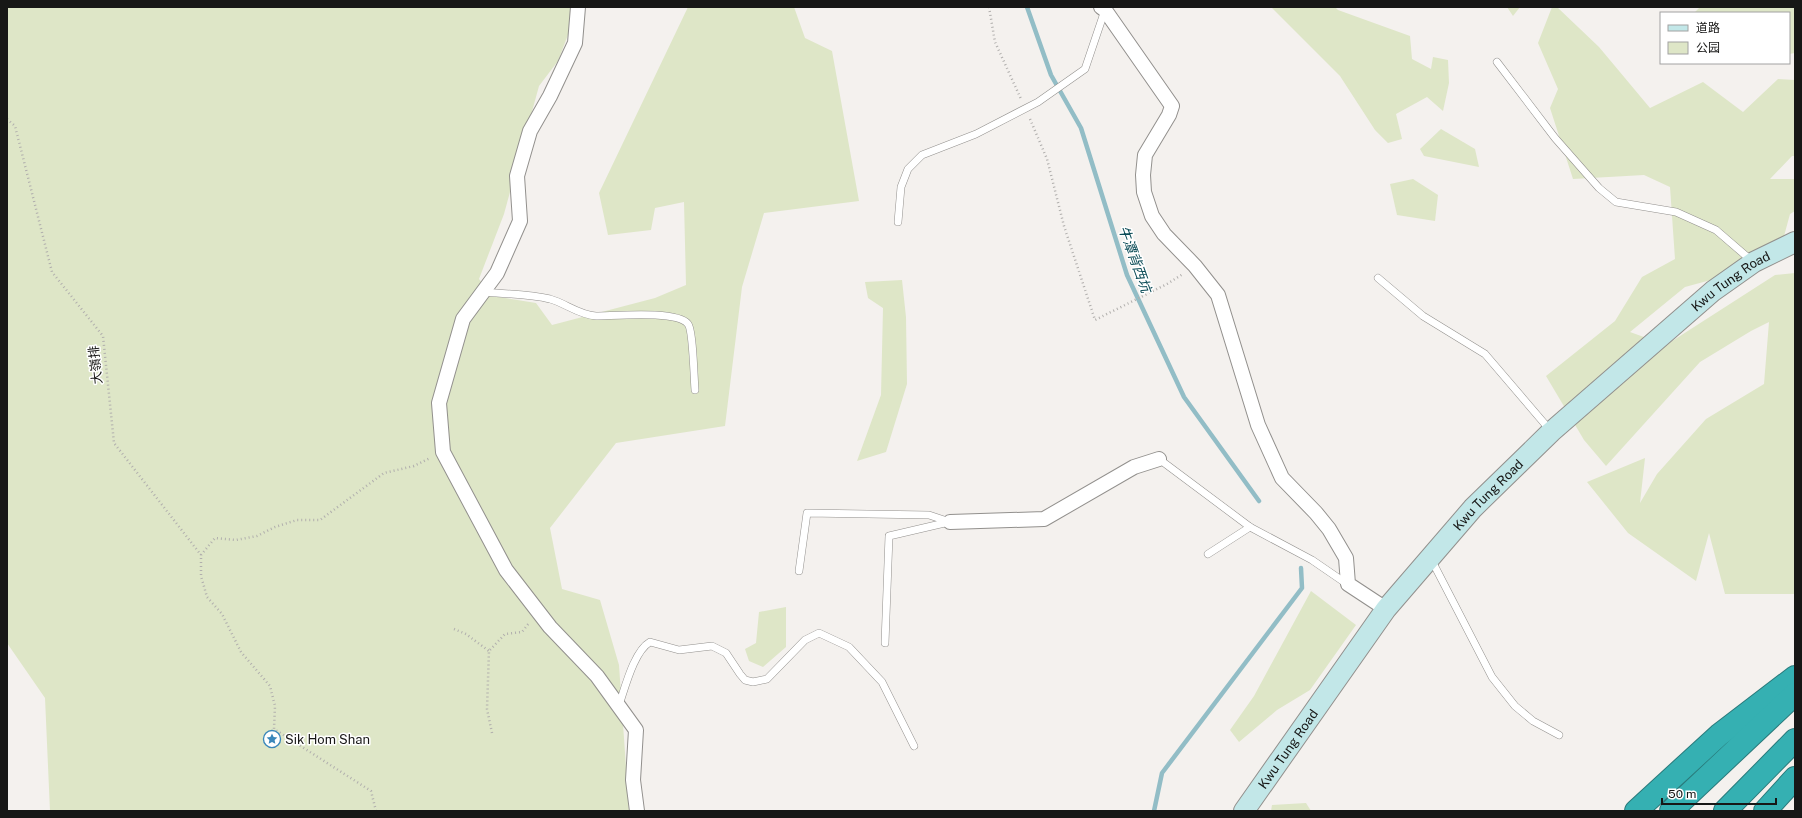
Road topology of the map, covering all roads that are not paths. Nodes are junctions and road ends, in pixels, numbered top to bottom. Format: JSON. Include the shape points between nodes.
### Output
{"nodes":[{"id":1,"x":578,"y":7,"type":"edge"},
{"id":2,"x":1103,"y":9,"type":"edge"},
{"id":3,"x":1497,"y":62,"type":"dead end"},
{"id":4,"x":898,"y":222,"type":"dead end"},
{"id":5,"x":1795,"y":242,"type":"edge"},
{"id":6,"x":1754,"y":262,"type":"junction"},
{"id":7,"x":1378,"y":278,"type":"dead end"},
{"id":8,"x":482,"y":292,"type":"junction"},
{"id":9,"x":695,"y":390,"type":"dead end"},
{"id":10,"x":1551,"y":432,"type":"junction"},
{"id":11,"x":1159,"y":459,"type":"joint"},
{"id":12,"x":950,"y":522,"type":"junction"},
{"id":13,"x":1250,"y":527,"type":"junction"},
{"id":14,"x":1208,"y":554,"type":"dead end"},
{"id":15,"x":1430,"y":557,"type":"junction"},
{"id":16,"x":798,"y":571,"type":"dead end"},
{"id":17,"x":1348,"y":584,"type":"junction"},
{"id":18,"x":1386,"y":609,"type":"junction"},
{"id":19,"x":885,"y":643,"type":"dead end"},
{"id":20,"x":1795,"y":677,"type":"edge"},
{"id":21,"x":1795,"y":694,"type":"edge"},
{"id":22,"x":619,"y":706,"type":"junction"},
{"id":23,"x":1559,"y":735,"type":"dead end"},
{"id":24,"x":1795,"y":740,"type":"edge"},
{"id":25,"x":914,"y":746,"type":"dead end"},
{"id":26,"x":1795,"y":778,"type":"edge"},
{"id":27,"x":637,"y":811,"type":"edge"},
{"id":28,"x":1244,"y":811,"type":"edge"},
{"id":29,"x":1636,"y":811,"type":"edge"},
{"id":30,"x":1671,"y":811,"type":"edge"},
{"id":31,"x":1724,"y":811,"type":"edge"},
{"id":32,"x":1765,"y":811,"type":"edge"}],
"edges":[{"from":1,"to":8,"type":"street","via":[[575,44],[530,131],[517,176],[520,221],[497,273]]},
{"from":2,"to":4,"type":"lane","via":[[1084,69],[1038,102],[976,134],[922,154],[908,169],[901,187]]},
{"from":2,"to":17,"type":"street","via":[[1172,106],[1145,155],[1144,192],[1152,216],[1164,234],[1196,266],[1218,295],[1258,426],[1282,478],[1329,529],[1346,558]]},
{"from":3,"to":6,"type":"lane","via":[[1555,138],[1599,188],[1616,202],[1676,212],[1716,230]]},
{"from":5,"to":6,"type":"street","name":"Kwu Tung Road"},
{"from":6,"to":10,"type":"street","name":"Kwu Tung Road","via":[[1713,291]]},
{"from":7,"to":10,"type":"lane","via":[[1423,316],[1485,354]]},
{"from":8,"to":9,"type":"lane","via":[[549,299],[594,316],[625,314],[674,317],[683,320],[690,328]]},
{"from":8,"to":22,"type":"street","via":[[463,319],[438,403],[443,452],[506,570],[550,627],[597,676]]},
{"from":10,"to":15,"type":"street","name":"Kwu Tung Road","via":[[1473,508]]},
{"from":11,"to":12,"type":"street","via":[[1134,467],[1044,518]]},
{"from":11,"to":13,"type":"lane"},
{"from":12,"to":16,"type":"lane","via":[[929,515],[807,512]]},
{"from":12,"to":19,"type":"lane","via":[[889,536]]},
{"from":13,"to":14,"type":"lane"},
{"from":13,"to":17,"type":"lane","via":[[1312,560]]},
{"from":15,"to":18,"type":"street","name":"Kwu Tung Road"},
{"from":15,"to":23,"type":"lane","via":[[1492,677],[1521,711],[1533,721]]},
{"from":17,"to":18,"type":"street"},
{"from":18,"to":28,"type":"street","name":"Kwu Tung Road"},
{"from":20,"to":29,"type":"highway","via":[[1719,735]]},
{"from":21,"to":30,"type":"highway"},
{"from":22,"to":25,"type":"lane","via":[[638,654],[644,645],[650,642],[679,650],[712,646],[726,653],[745,680],[753,682],[767,679],[805,640],[819,633],[849,647],[882,682]]},
{"from":22,"to":27,"type":"street","via":[[636,730],[633,780]]},
{"from":24,"to":31,"type":"highway"},
{"from":26,"to":32,"type":"highway"}]}
